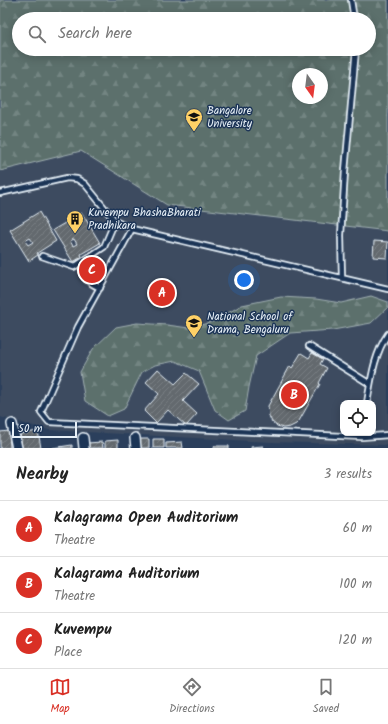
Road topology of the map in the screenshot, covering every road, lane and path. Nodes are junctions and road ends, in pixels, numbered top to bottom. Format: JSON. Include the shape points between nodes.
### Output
{"nodes":[{"id":1,"x":351,"y":0,"type":"edge"},
{"id":2,"x":353,"y":12,"type":"edge"},
{"id":3,"x":355,"y":56,"type":"edge"},
{"id":4,"x":0,"y":193,"type":"edge"},
{"id":5,"x":115,"y":221,"type":"junction"},
{"id":6,"x":132,"y":229,"type":"junction"},
{"id":7,"x":42,"y":256,"type":"dead end"},
{"id":8,"x":81,"y":263,"type":"junction"},
{"id":9,"x":342,"y":278,"type":"junction"},
{"id":10,"x":100,"y":288,"type":"junction"},
{"id":11,"x":388,"y":289,"type":"edge"},
{"id":12,"x":388,"y":334,"type":"edge"},
{"id":13,"x":309,"y":346,"type":"dead end"},
{"id":14,"x":370,"y":384,"type":"junction"},
{"id":15,"x":367,"y":400,"type":"edge"},
{"id":16,"x":12,"y":424,"type":"dead end"},
{"id":17,"x":340,"y":434,"type":"edge"},
{"id":18,"x":376,"y":435,"type":"edge"},
{"id":19,"x":388,"y":435,"type":"edge"},
{"id":20,"x":83,"y":438,"type":"dead end"},
{"id":21,"x":135,"y":438,"type":"dead end"},
{"id":22,"x":17,"y":448,"type":"edge"},
{"id":23,"x":84,"y":448,"type":"edge"},
{"id":24,"x":136,"y":448,"type":"edge"}],
"edges":[{"from":1,"to":2,"type":"lane"},
{"from":3,"to":9,"type":"lane","via":[[341,235]]},
{"from":4,"to":5,"type":"lane","via":[[72,178],[88,187]]},
{"from":5,"to":6,"type":"lane"},
{"from":5,"to":8,"type":"lane","via":[[104,247]]},
{"from":6,"to":9,"type":"lane"},
{"from":6,"to":10,"type":"lane"},
{"from":7,"to":8,"type":"lane","via":[[74,267]]},
{"from":8,"to":10,"type":"lane","via":[[82,276]]},
{"from":9,"to":11,"type":"lane"},
{"from":10,"to":17,"type":"lane","via":[[78,327],[41,412],[49,422]]},
{"from":12,"to":14,"type":"lane","via":[[378,353]]},
{"from":13,"to":14,"type":"lane"},
{"from":14,"to":15,"type":"lane"},
{"from":16,"to":22,"type":"street"},
{"from":18,"to":19,"type":"lane"},
{"from":20,"to":23,"type":"street"},
{"from":21,"to":24,"type":"street"}]}
